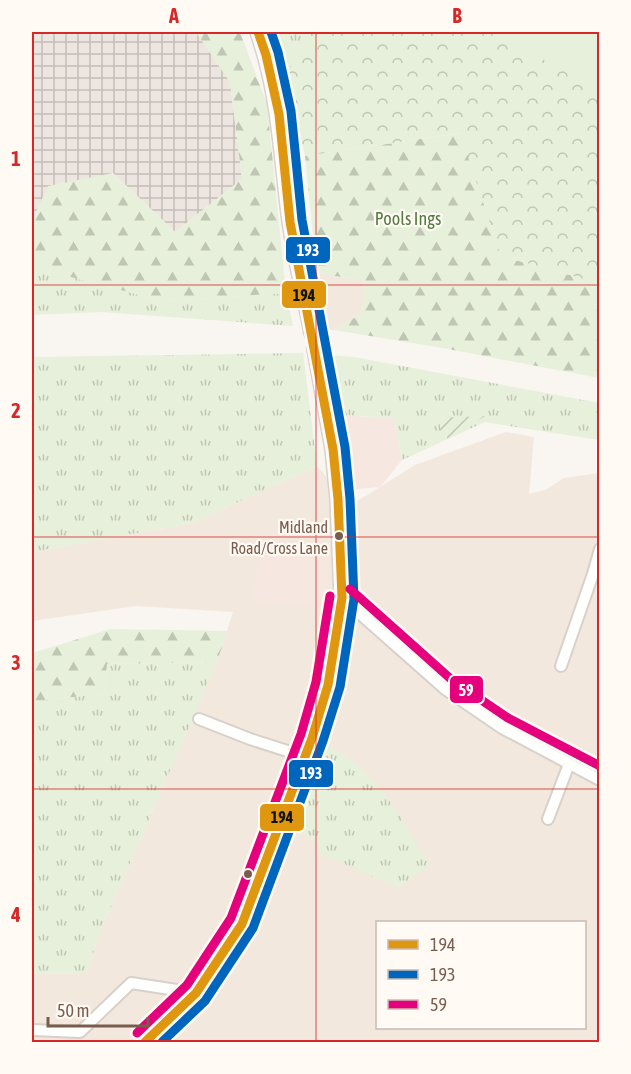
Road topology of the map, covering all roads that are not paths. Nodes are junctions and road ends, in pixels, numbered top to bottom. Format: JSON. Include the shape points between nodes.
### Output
{"nodes":[{"id":1,"x":258,"y":32,"type":"edge"},
{"id":2,"x":312,"y":333,"type":"dead end"},
{"id":3,"x":315,"y":349,"type":"dead end"},
{"id":4,"x":600,"y":549,"type":"edge"},
{"id":5,"x":596,"y":575,"type":"edge"},
{"id":6,"x":342,"y":598,"type":"junction"},
{"id":7,"x":561,"y":666,"type":"dead end"},
{"id":8,"x":199,"y":719,"type":"dead end"},
{"id":9,"x":306,"y":757,"type":"junction"},
{"id":10,"x":569,"y":764,"type":"junction"},
{"id":11,"x":600,"y":780,"type":"edge"},
{"id":12,"x":548,"y":819,"type":"dead end"},
{"id":13,"x":196,"y":993,"type":"junction"},
{"id":14,"x":32,"y":1030,"type":"edge"},
{"id":15,"x":145,"y":1042,"type":"edge"}],
"edges":[{"from":1,"to":2,"type":"main road","via":[[279,114],[290,222]]},
{"from":3,"to":6,"type":"main road","via":[[334,459]]},
{"from":4,"to":5,"type":"street"},
{"from":5,"to":7,"type":"street"},
{"from":6,"to":9,"type":"main road","via":[[328,685]]},
{"from":6,"to":10,"type":"street","via":[[445,689],[502,728]]},
{"from":8,"to":9,"type":"street"},
{"from":9,"to":13,"type":"main road","via":[[242,924]]},
{"from":10,"to":11,"type":"street"},
{"from":10,"to":12,"type":"street"},
{"from":13,"to":14,"type":"street","via":[[131,983],[80,1032]]},
{"from":13,"to":15,"type":"main road"}]}
